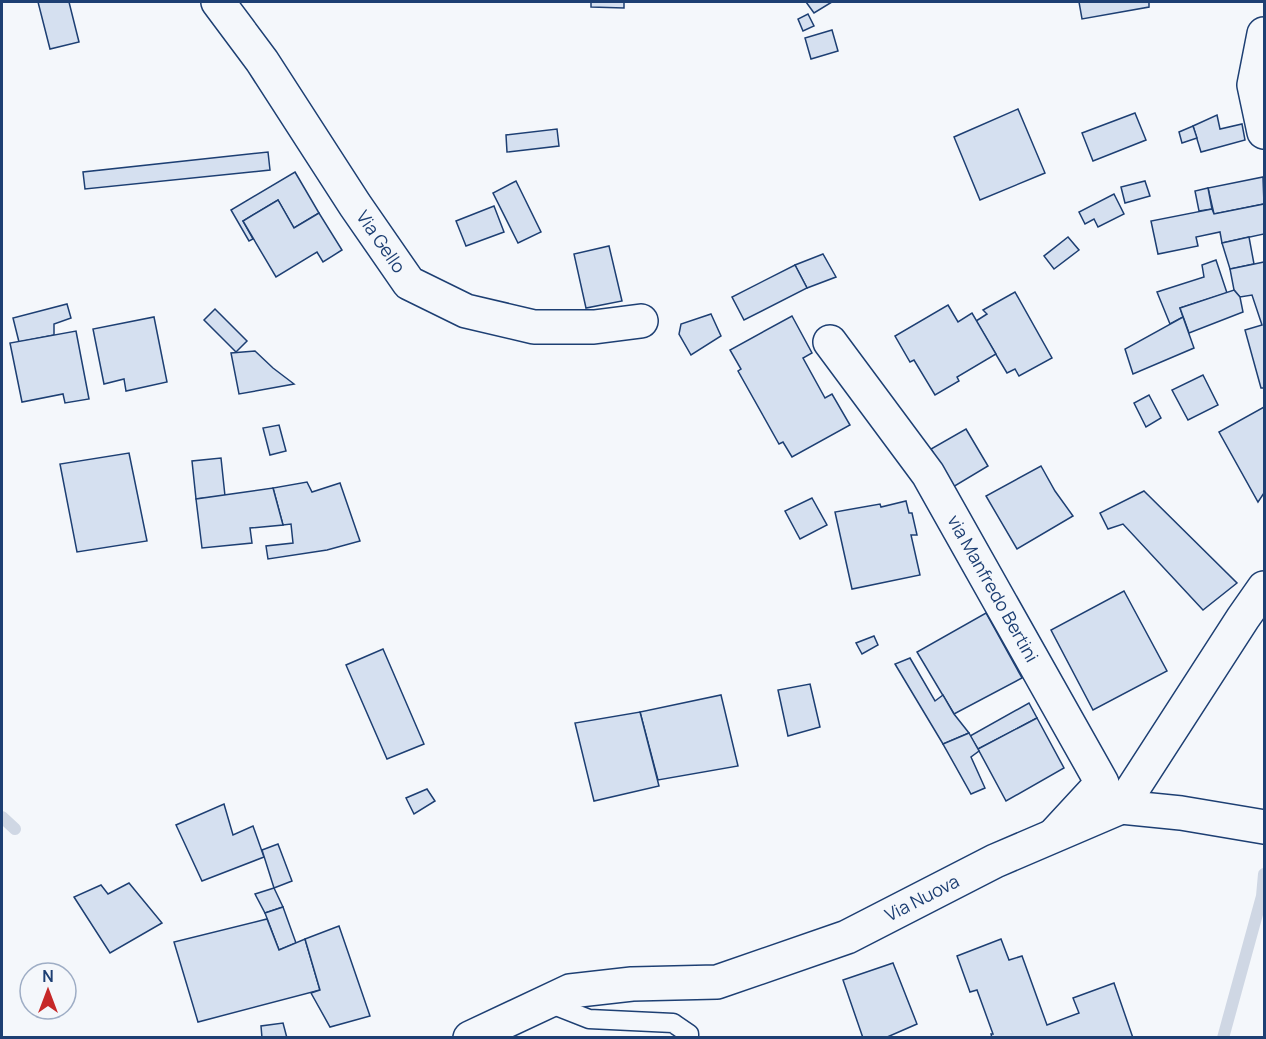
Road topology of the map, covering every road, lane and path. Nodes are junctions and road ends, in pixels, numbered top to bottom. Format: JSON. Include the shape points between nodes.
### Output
{"nodes":[{"id":1,"x":218,"y":2,"type":"edge"},
{"id":2,"x":1264,"y":34,"type":"edge"},
{"id":3,"x":1264,"y":132,"type":"edge"},
{"id":4,"x":640,"y":321,"type":"dead end"},
{"id":5,"x":830,"y":342,"type":"dead end"},
{"id":6,"x":1264,"y":588,"type":"edge"},
{"id":7,"x":1120,"y":807,"type":"junction"},
{"id":8,"x":1259,"y":826,"type":"edge"},
{"id":9,"x":1054,"y":835,"type":"junction"},
{"id":10,"x":546,"y":1002,"type":"junction"},
{"id":11,"x":470,"y":1038,"type":"edge"},
{"id":12,"x":689,"y":1038,"type":"edge"}],
"edges":[{"from":1,"to":4,"type":"street","name":"Via Gello","via":[[262,61],[409,283],[466,311],[534,327],[594,327]]},
{"from":2,"to":3,"type":"street","via":[[1254,86]]},
{"from":5,"to":9,"type":"street","name":"via Manfredo Bertini","via":[[928,474],[1102,783]]},
{"from":6,"to":7,"type":"street"},
{"from":7,"to":8,"type":"street"},
{"from":7,"to":9,"type":"street","name":"Via Nuova"},
{"from":9,"to":10,"type":"street","name":"Via Nuova","via":[[847,937],[717,982],[632,984],[570,991]]},
{"from":10,"to":11,"type":"street","name":"Via Nuova"},
{"from":10,"to":12,"type":"lane","via":[[589,1019],[673,1023]]}]}
